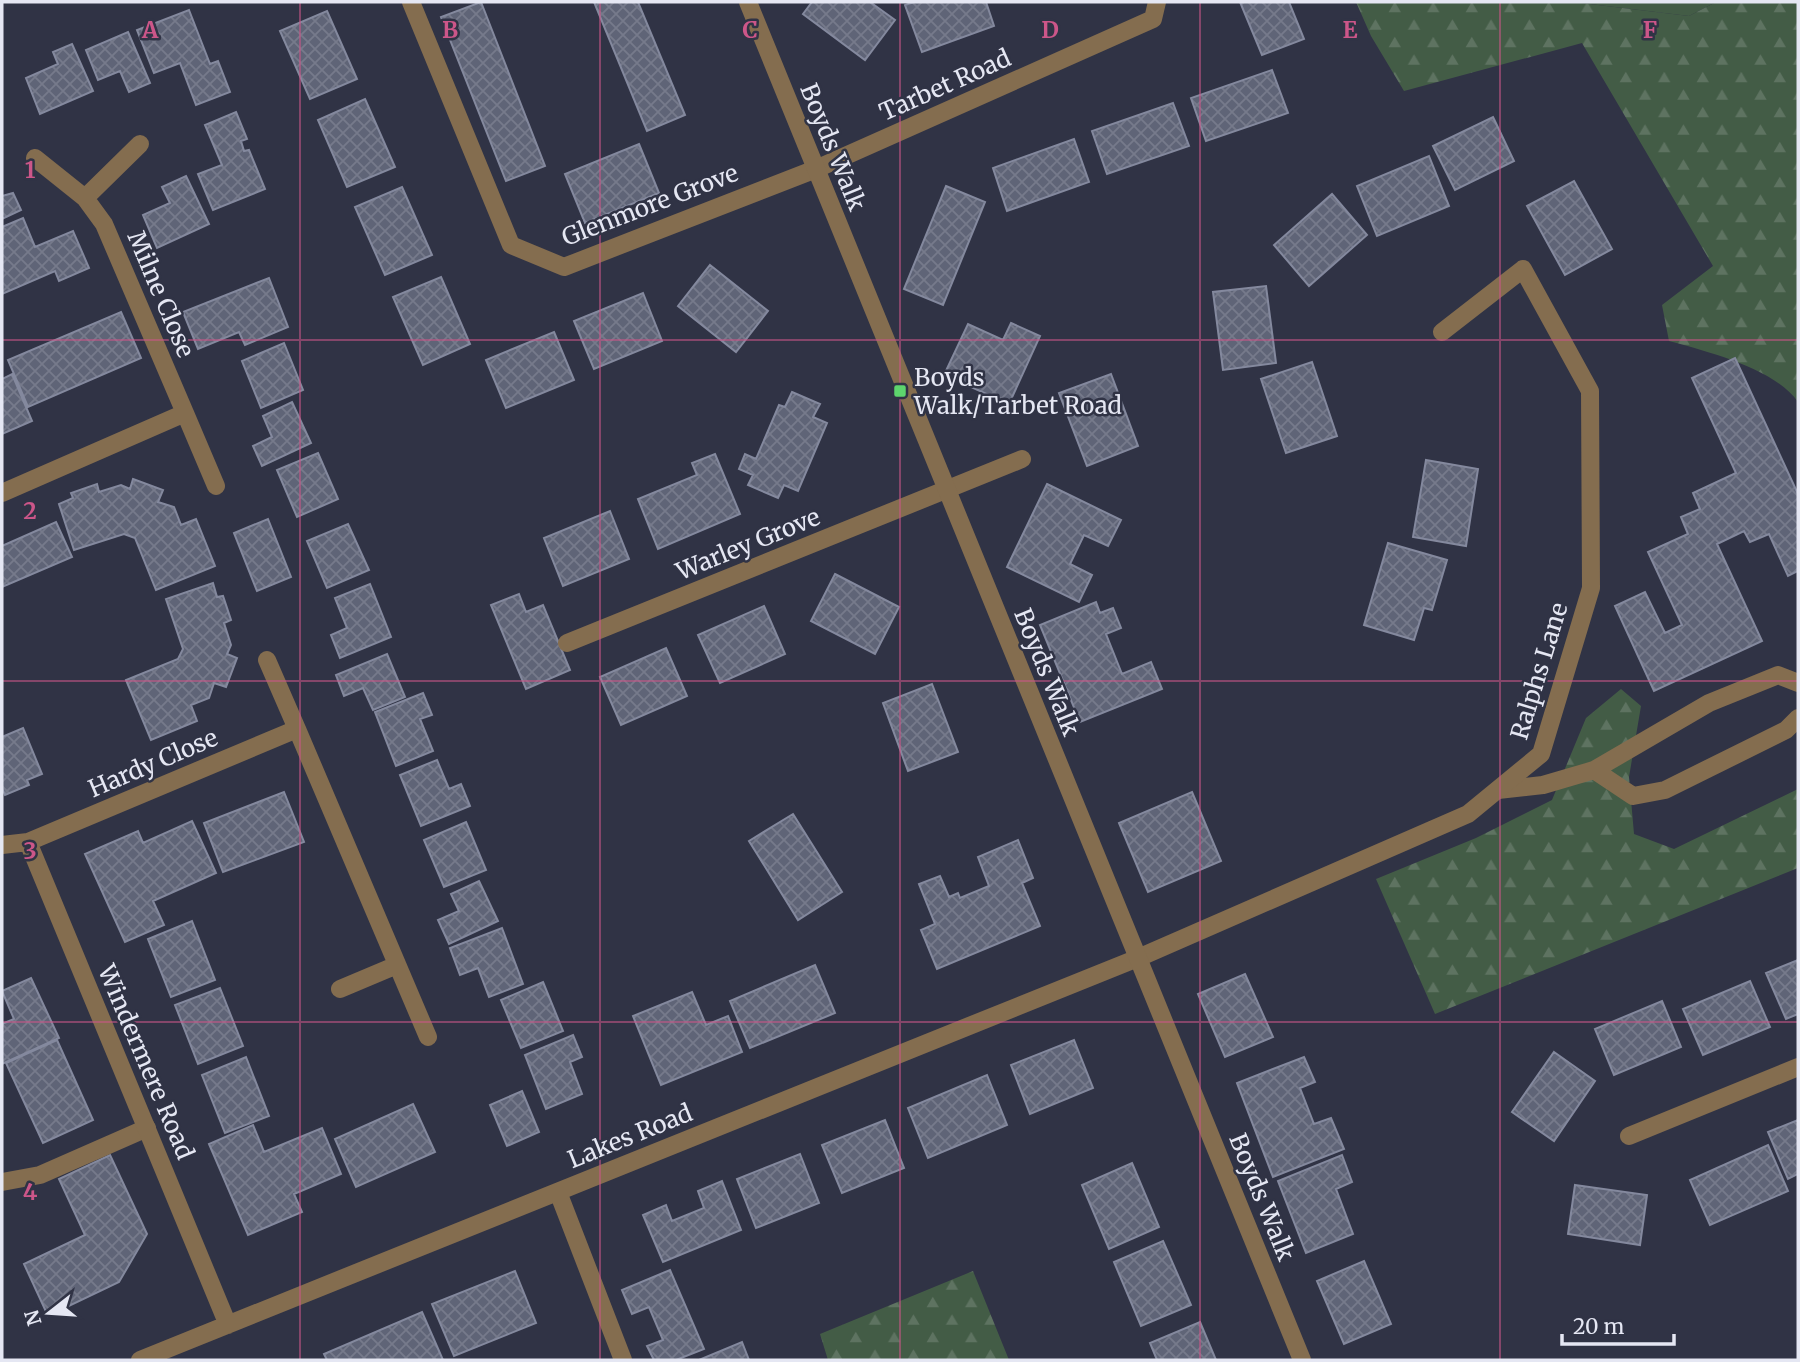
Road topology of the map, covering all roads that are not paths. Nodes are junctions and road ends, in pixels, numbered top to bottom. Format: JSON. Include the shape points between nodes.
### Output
{"nodes":[{"id":1,"x":411,"y":2,"type":"edge"},
{"id":2,"x":748,"y":2,"type":"edge"},
{"id":3,"x":1157,"y":2,"type":"edge"},
{"id":4,"x":140,"y":145,"type":"dead end"},
{"id":5,"x":35,"y":158,"type":"dead end"},
{"id":6,"x":816,"y":169,"type":"junction"},
{"id":7,"x":85,"y":198,"type":"junction"},
{"id":8,"x":1442,"y":332,"type":"dead end"},
{"id":9,"x":185,"y":413,"type":"junction"},
{"id":10,"x":1022,"y":459,"type":"dead end"},
{"id":11,"x":216,"y":485,"type":"dead end"},
{"id":12,"x":947,"y":490,"type":"junction"},
{"id":13,"x":2,"y":493,"type":"edge"},
{"id":14,"x":567,"y":643,"type":"dead end"},
{"id":15,"x":267,"y":660,"type":"dead end"},
{"id":16,"x":1798,"y":683,"type":"edge"},
{"id":17,"x":1798,"y":718,"type":"edge"},
{"id":18,"x":297,"y":729,"type":"junction"},
{"id":19,"x":1594,"y":770,"type":"junction"},
{"id":20,"x":1498,"y":790,"type":"junction"},
{"id":21,"x":28,"y":842,"type":"junction"},
{"id":22,"x":2,"y":845,"type":"edge"},
{"id":23,"x":1138,"y":958,"type":"junction"},
{"id":24,"x":397,"y":965,"type":"junction"},
{"id":25,"x":340,"y":989,"type":"dead end"},
{"id":26,"x":428,"y":1037,"type":"dead end"},
{"id":27,"x":1798,"y":1067,"type":"edge"},
{"id":28,"x":146,"y":1128,"type":"junction"},
{"id":29,"x":1629,"y":1136,"type":"dead end"},
{"id":30,"x":2,"y":1182,"type":"edge"},
{"id":31,"x":558,"y":1192,"type":"junction"},
{"id":32,"x":228,"y":1325,"type":"junction"},
{"id":33,"x":140,"y":1360,"type":"edge"},
{"id":34,"x":623,"y":1360,"type":"edge"},
{"id":35,"x":1302,"y":1360,"type":"edge"}],
"edges":[{"from":1,"to":6,"type":"street","name":"Glenmore Grove","via":[[511,245],[564,267]]},
{"from":2,"to":6,"type":"street","name":"Boyds Walk"},
{"from":3,"to":6,"type":"street","name":"Tarbet Road","via":[[1153,19]]},
{"from":4,"to":7,"type":"street"},
{"from":5,"to":7,"type":"street","name":"Milne Close"},
{"from":6,"to":12,"type":"street","name":"Boyds Walk"},
{"from":7,"to":9,"type":"street","name":"Milne Close","via":[[104,223]]},
{"from":8,"to":20,"type":"street","name":"Ralphs Lane","via":[[1523,269],[1590,391],[1591,588],[1541,754]]},
{"from":9,"to":11,"type":"street","name":"Milne Close"},
{"from":9,"to":13,"type":"street"},
{"from":10,"to":12,"type":"street","name":"Warley Grove"},
{"from":12,"to":14,"type":"street","name":"Warley Grove"},
{"from":12,"to":23,"type":"street","name":"Boyds Walk"},
{"from":15,"to":18,"type":"street"},
{"from":16,"to":19,"type":"street","via":[[1778,675],[1746,686]]},
{"from":17,"to":19,"type":"street","via":[[1786,730],[1665,790],[1633,796]]},
{"from":18,"to":21,"type":"street","name":"Hardy Close"},
{"from":18,"to":24,"type":"street"},
{"from":19,"to":20,"type":"street","via":[[1543,785]]},
{"from":20,"to":23,"type":"street","name":"Ralphs Lane","via":[[1468,814]]},
{"from":21,"to":22,"type":"street"},
{"from":21,"to":28,"type":"street","name":"Windermere Road"},
{"from":23,"to":31,"type":"street","name":"Lakes Road"},
{"from":23,"to":35,"type":"street","name":"Boyds Walk"},
{"from":24,"to":25,"type":"street"},
{"from":24,"to":26,"type":"street"},
{"from":27,"to":29,"type":"street"},
{"from":28,"to":30,"type":"street","via":[[40,1175]]},
{"from":28,"to":32,"type":"street","name":"Windermere Road"},
{"from":31,"to":32,"type":"street","name":"Lakes Road"},
{"from":31,"to":34,"type":"street"},
{"from":32,"to":33,"type":"street","name":"Lakes Road"}]}
